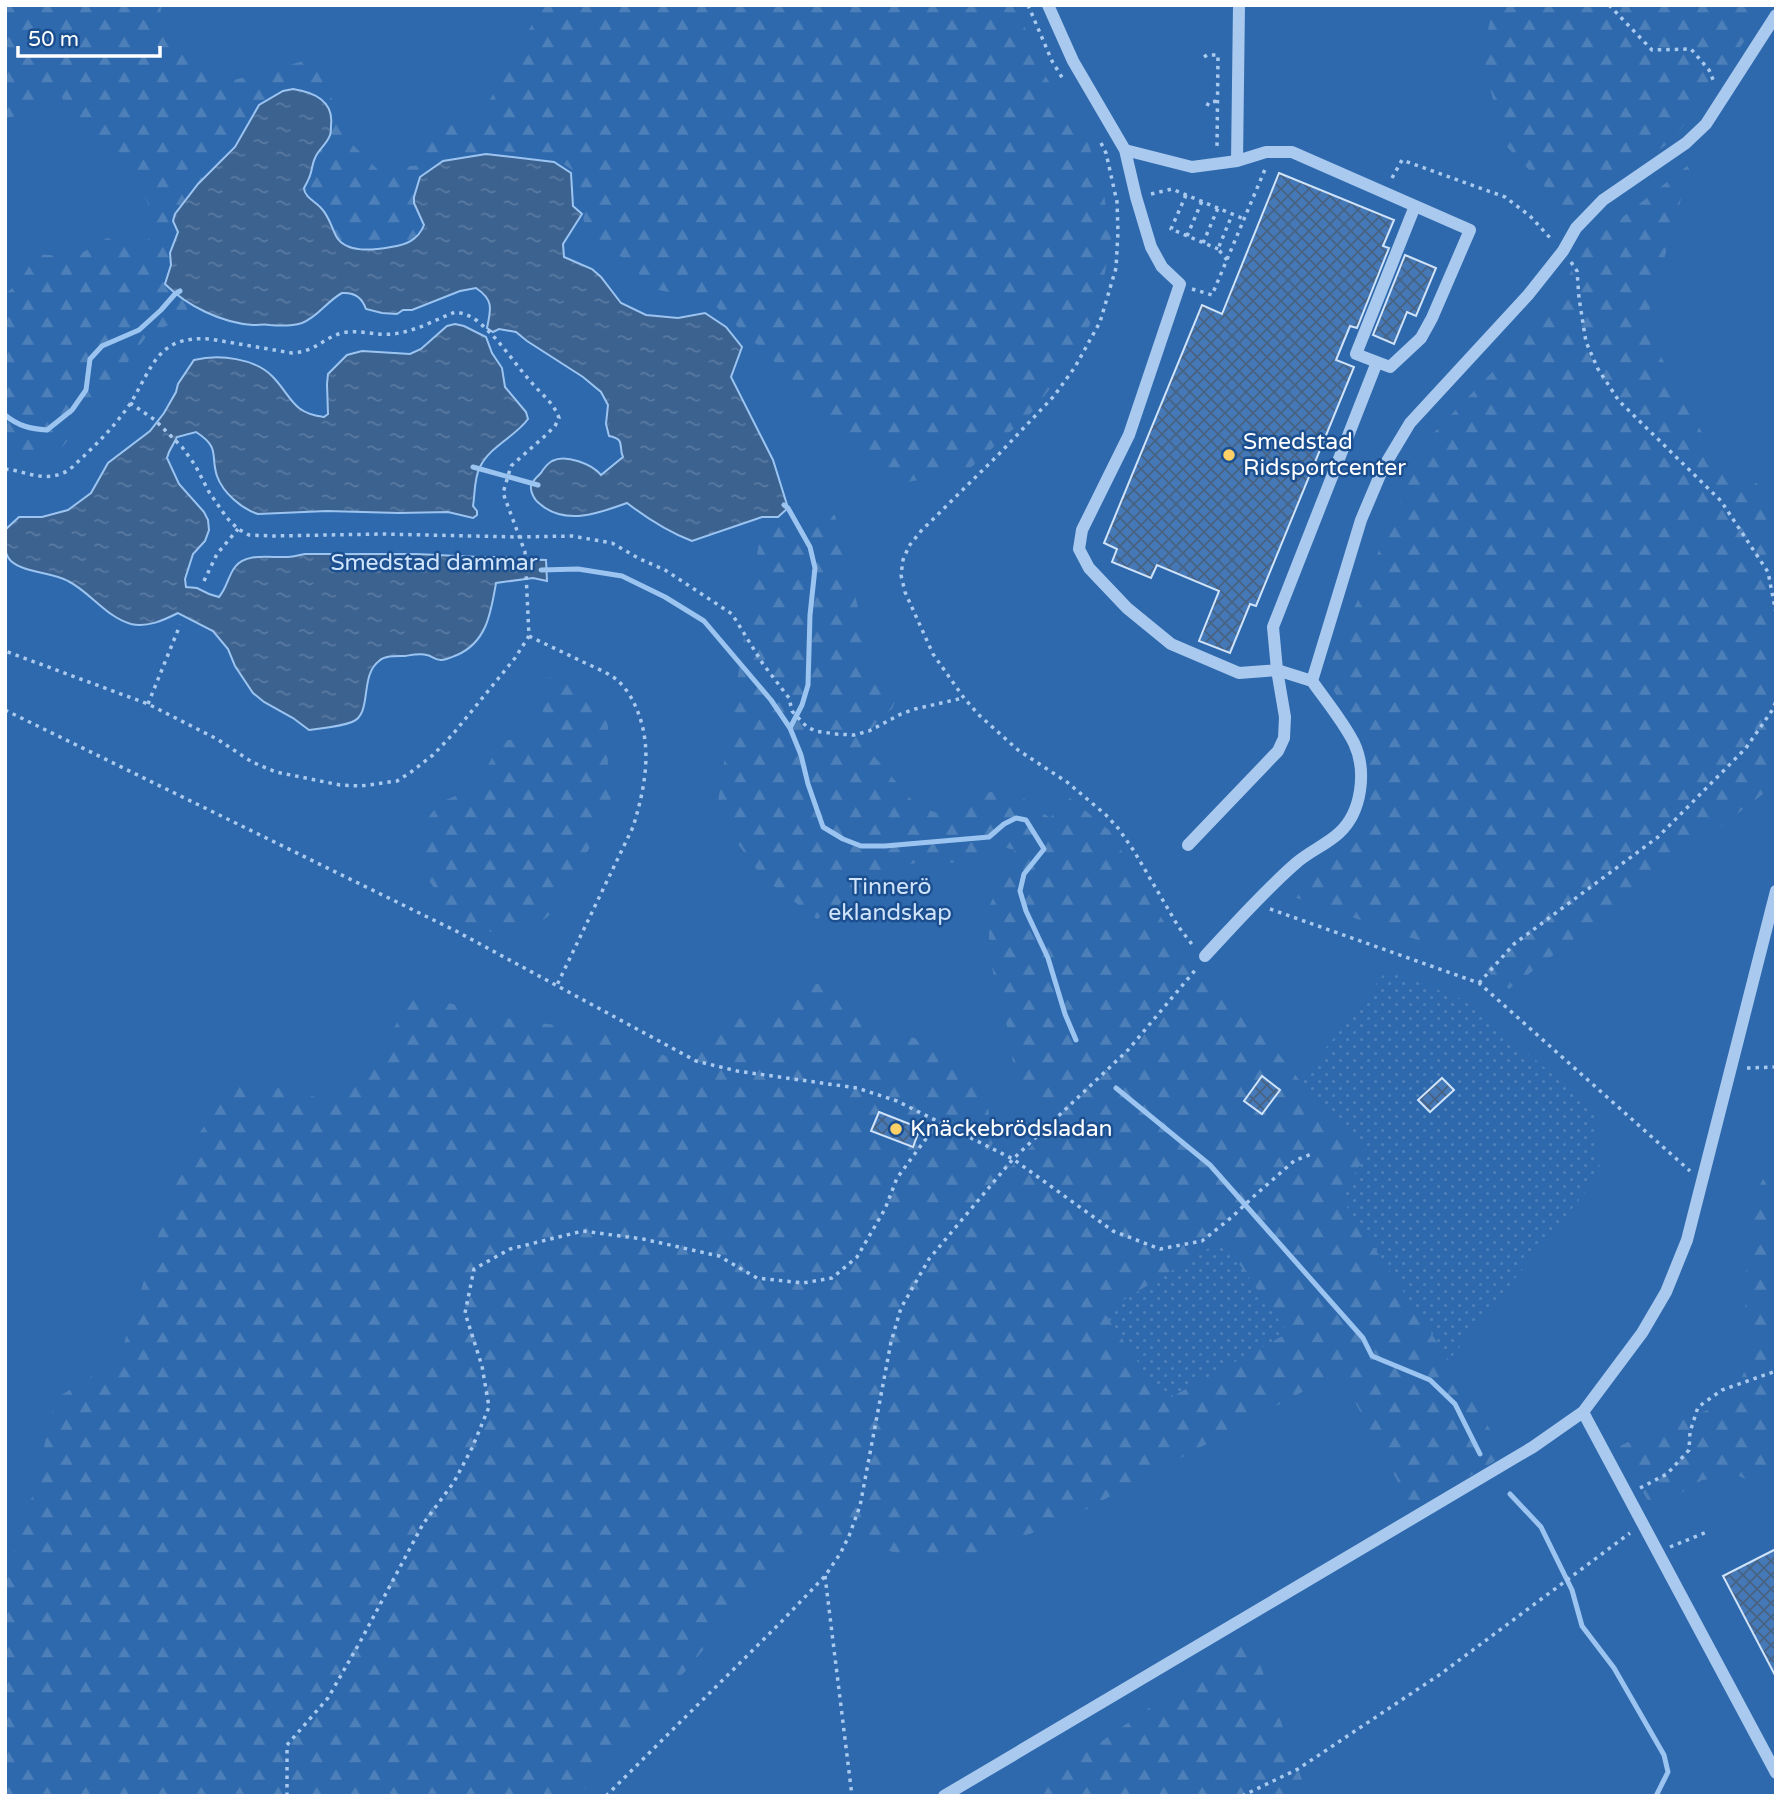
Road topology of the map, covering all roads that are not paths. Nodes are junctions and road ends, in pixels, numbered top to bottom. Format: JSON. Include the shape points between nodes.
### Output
{"nodes":[{"id":1,"x":1048,"y":5,"type":"edge"},
{"id":2,"x":1239,"y":5,"type":"edge"},
{"id":3,"x":1776,"y":15,"type":"edge"},
{"id":4,"x":1125,"y":150,"type":"junction"},
{"id":5,"x":1237,"y":160,"type":"junction"},
{"id":6,"x":1415,"y":206,"type":"junction"},
{"id":7,"x":1377,"y":362,"type":"junction"},
{"id":8,"x":1277,"y":670,"type":"junction"},
{"id":9,"x":1312,"y":681,"type":"junction"},
{"id":10,"x":1188,"y":845,"type":"dead end"},
{"id":11,"x":1776,"y":891,"type":"edge"},
{"id":12,"x":1205,"y":956,"type":"road end"},
{"id":13,"x":1583,"y":1412,"type":"junction"},
{"id":14,"x":1776,"y":1773,"type":"edge"},
{"id":15,"x":944,"y":1796,"type":"edge"}],
"edges":[{"from":1,"to":4,"type":"street","via":[[1073,61]]},
{"from":2,"to":5,"type":"street"},
{"from":3,"to":9,"type":"street","via":[[1706,124],[1603,200],[1576,228],[1528,295],[1410,423],[1383,468],[1361,520]]},
{"from":4,"to":5,"type":"street","via":[[1192,167]]},
{"from":4,"to":8,"type":"street","via":[[1151,247],[1162,267],[1180,284],[1129,435],[1082,530],[1079,549],[1089,568],[1127,608],[1171,644],[1239,673]]},
{"from":5,"to":6,"type":"street","via":[[1266,152],[1292,152]]},
{"from":6,"to":7,"type":"street","via":[[1356,354]]},
{"from":6,"to":7,"type":"street","via":[[1470,230],[1421,338],[1390,367]]},
{"from":7,"to":8,"type":"street","via":[[1273,627]]},
{"from":8,"to":9,"type":"street"},
{"from":8,"to":10,"type":"street","via":[[1285,717],[1278,751]]},
{"from":9,"to":12,"type":"street","via":[[1355,744],[1360,796],[1352,817],[1339,833],[1276,880]]},
{"from":11,"to":13,"type":"street","via":[[1687,1240],[1666,1293],[1642,1333]]},
{"from":13,"to":14,"type":"street"},
{"from":13,"to":15,"type":"street","via":[[1533,1447]]}]}
